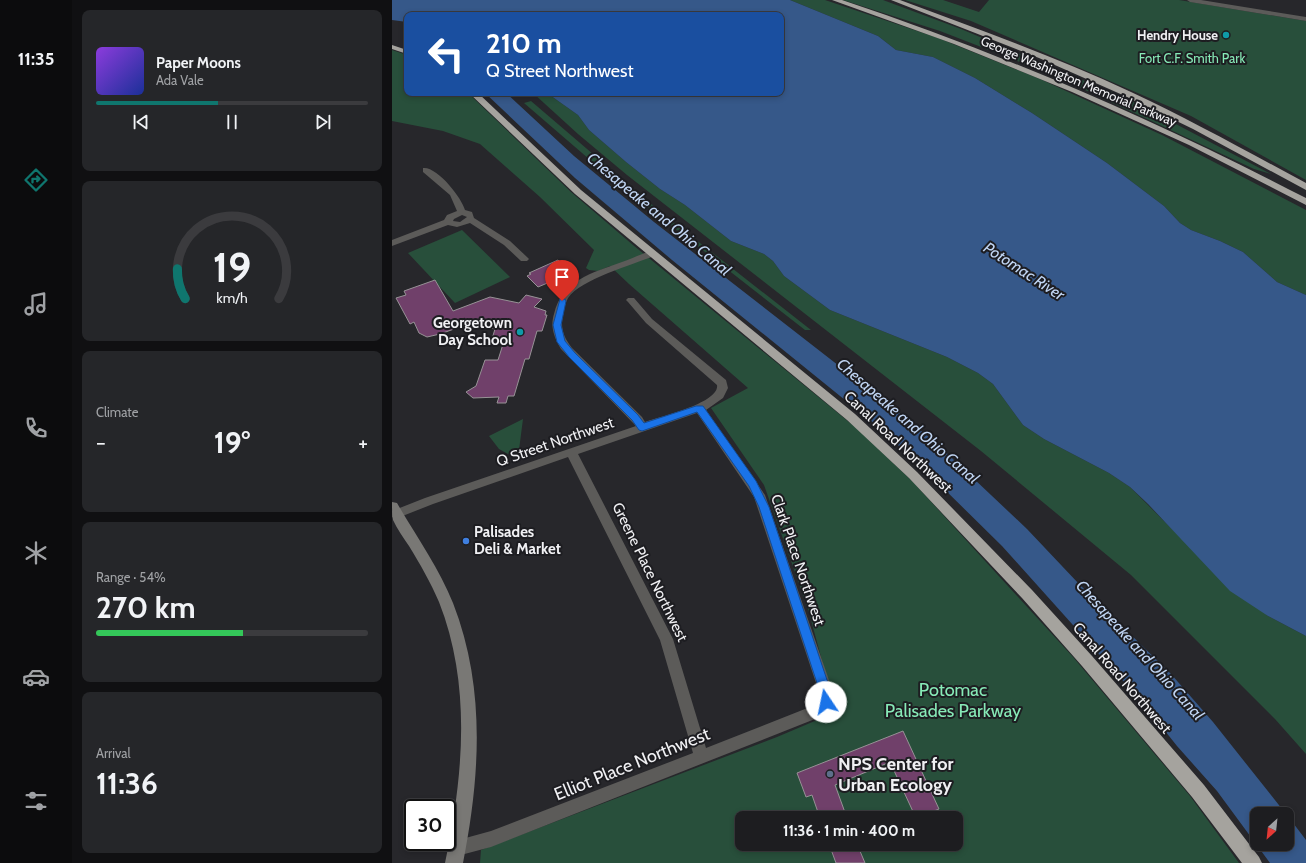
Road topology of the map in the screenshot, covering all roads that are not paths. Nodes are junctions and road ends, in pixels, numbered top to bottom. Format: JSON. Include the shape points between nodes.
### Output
{"nodes":[{"id":1,"x":835,"y":0,"type":"edge"},
{"id":2,"x":894,"y":0,"type":"edge"},
{"id":3,"x":1190,"y":0,"type":"edge"},
{"id":4,"x":1232,"y":3,"type":"edge"},
{"id":5,"x":1306,"y":19,"type":"edge"},
{"id":6,"x":392,"y":47,"type":"edge"},
{"id":7,"x":404,"y":51,"type":"edge"},
{"id":8,"x":476,"y":96,"type":"edge"},
{"id":9,"x":426,"y":170,"type":"dead end"},
{"id":10,"x":1306,"y":187,"type":"edge"},
{"id":11,"x":1306,"y":202,"type":"edge"},
{"id":12,"x":461,"y":212,"type":"junction"},
{"id":13,"x":470,"y":219,"type":"junction"},
{"id":14,"x":448,"y":222,"type":"junction"},
{"id":15,"x":392,"y":243,"type":"edge"},
{"id":16,"x":651,"y":254,"type":"junction"},
{"id":17,"x":524,"y":258,"type":"dead end"},
{"id":18,"x":631,"y":300,"type":"dead end"},
{"id":19,"x":699,"y":408,"type":"junction"},
{"id":20,"x":642,"y":428,"type":"junction"},
{"id":21,"x":571,"y":452,"type":"junction"},
{"id":22,"x":394,"y":511,"type":"edge"},
{"id":23,"x":819,"y":710,"type":"joint"},
{"id":24,"x":701,"y":756,"type":"junction"},
{"id":25,"x":456,"y":855,"type":"edge"},
{"id":26,"x":1252,"y":863,"type":"edge"}],
"edges":[{"from":1,"to":11,"type":"highway","name":"George Washington Memorial Parkway","via":[[944,36],[1067,85],[1241,167]]},
{"from":2,"to":10,"type":"highway","name":"George Washington Memorial Parkway","via":[[977,31],[1128,94],[1232,146]]},
{"from":3,"to":4,"type":"street"},
{"from":4,"to":5,"type":"street"},
{"from":6,"to":7,"type":"highway"},
{"from":8,"to":16,"type":"highway","name":"Canal Road Northwest","via":[[555,172]]},
{"from":9,"to":12,"type":"street","via":[[456,196],[460,202]]},
{"from":12,"to":13,"type":"street","via":[[469,214]]},
{"from":12,"to":14,"type":"street","via":[[452,215]]},
{"from":13,"to":14,"type":"street","via":[[458,225]]},
{"from":13,"to":17,"type":"street","via":[[507,243]]},
{"from":14,"to":15,"type":"street"},
{"from":16,"to":20,"type":"street","via":[[575,286],[562,301],[557,325],[559,338],[568,350]]},
{"from":16,"to":26,"type":"highway","name":"Canal Road Northwest","via":[[851,418],[932,493],[1087,661],[1193,786]]},
{"from":18,"to":19,"type":"street","name":"Q Street Northwest","via":[[649,321],[720,381],[723,386],[721,394]]},
{"from":19,"to":20,"type":"street","name":"Q Street Northwest"},
{"from":19,"to":23,"type":"street","name":"Clark Place Northwest","via":[[761,500],[826,694],[826,702]]},
{"from":20,"to":21,"type":"street","name":"Q Street Northwest"},
{"from":21,"to":22,"type":"street","name":"Q Street Northwest"},
{"from":21,"to":24,"type":"street","name":"Greene Place Northwest","via":[[666,639]]},
{"from":22,"to":25,"type":"main road","via":[[430,570],[445,602],[458,638],[466,676],[469,759],[466,798]]},
{"from":23,"to":24,"type":"street","name":"Elliot Place Northwest"},
{"from":24,"to":25,"type":"street","name":"Elliot Place Northwest"}]}
